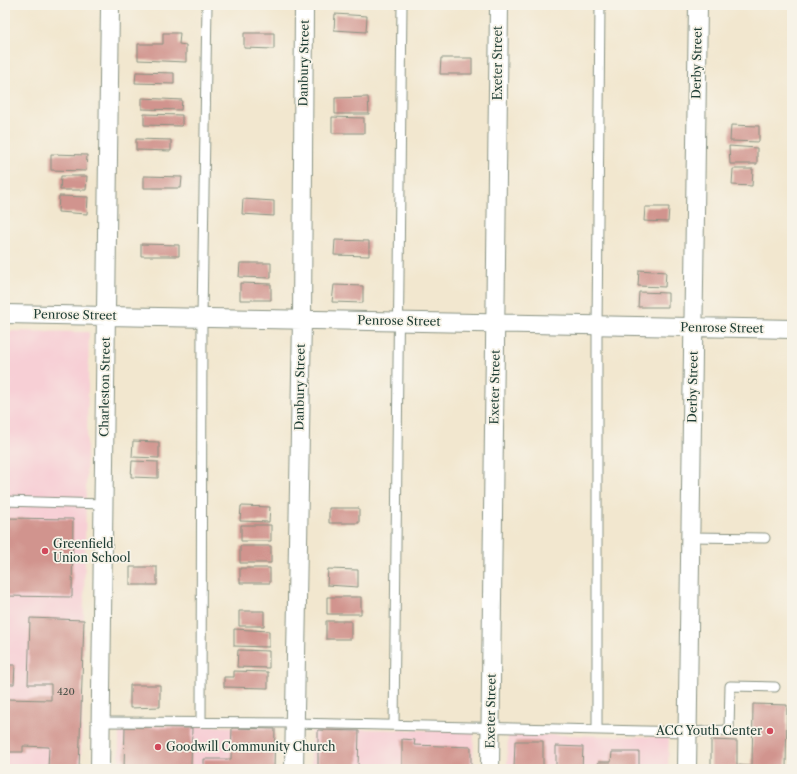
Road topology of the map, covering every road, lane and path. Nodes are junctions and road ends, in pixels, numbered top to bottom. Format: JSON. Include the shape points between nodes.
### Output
{"nodes":[{"id":1,"x":110,"y":5,"type":"edge"},
{"id":2,"x":207,"y":5,"type":"edge"},
{"id":3,"x":304,"y":5,"type":"edge"},
{"id":4,"x":402,"y":5,"type":"edge"},
{"id":5,"x":499,"y":5,"type":"edge"},
{"id":6,"x":600,"y":5,"type":"edge"},
{"id":7,"x":698,"y":5,"type":"edge"},
{"id":8,"x":5,"y":314,"type":"edge"},
{"id":9,"x":106,"y":316,"type":"junction"},
{"id":10,"x":202,"y":317,"type":"junction"},
{"id":11,"x":302,"y":319,"type":"junction"},
{"id":12,"x":398,"y":321,"type":"junction"},
{"id":13,"x":496,"y":324,"type":"junction"},
{"id":14,"x":597,"y":326,"type":"junction"},
{"id":15,"x":694,"y":328,"type":"junction"},
{"id":16,"x":792,"y":329,"type":"edge"},
{"id":17,"x":5,"y":501,"type":"edge"},
{"id":18,"x":103,"y":504,"type":"junction"},
{"id":19,"x":690,"y":537,"type":"junction"},
{"id":20,"x":765,"y":538,"type":"dead end"},
{"id":21,"x":774,"y":687,"type":"dead end"},
{"id":22,"x":101,"y":722,"type":"junction"},
{"id":23,"x":201,"y":722,"type":"junction"},
{"id":24,"x":294,"y":723,"type":"junction"},
{"id":25,"x":394,"y":725,"type":"junction"},
{"id":26,"x":491,"y":727,"type":"junction"},
{"id":27,"x":597,"y":729,"type":"junction"},
{"id":28,"x":688,"y":732,"type":"junction"},
{"id":29,"x":100,"y":769,"type":"edge"},
{"id":30,"x":294,"y":769,"type":"edge"},
{"id":31,"x":490,"y":769,"type":"edge"},
{"id":32,"x":687,"y":769,"type":"edge"}],
"edges":[{"from":1,"to":9,"type":"street","name":"Charleston Street"},
{"from":2,"to":10,"type":"lane"},
{"from":3,"to":11,"type":"street","name":"Danbury Street"},
{"from":4,"to":12,"type":"lane"},
{"from":5,"to":13,"type":"street","name":"Exeter Street"},
{"from":6,"to":14,"type":"lane"},
{"from":7,"to":15,"type":"street","name":"Derby Street"},
{"from":8,"to":9,"type":"street","name":"Penrose Street"},
{"from":9,"to":10,"type":"street","name":"Penrose Street"},
{"from":9,"to":18,"type":"street","name":"Charleston Street"},
{"from":10,"to":11,"type":"street","name":"Penrose Street"},
{"from":10,"to":23,"type":"lane"},
{"from":11,"to":12,"type":"street","name":"Penrose Street"},
{"from":11,"to":24,"type":"street","name":"Danbury Street"},
{"from":12,"to":13,"type":"street","name":"Penrose Street"},
{"from":12,"to":25,"type":"lane"},
{"from":13,"to":14,"type":"street","name":"Penrose Street"},
{"from":13,"to":26,"type":"street","name":"Exeter Street"},
{"from":14,"to":15,"type":"street","name":"Penrose Street"},
{"from":14,"to":27,"type":"lane"},
{"from":15,"to":16,"type":"street","name":"Penrose Street"},
{"from":15,"to":19,"type":"street","name":"Derby Street"},
{"from":17,"to":18,"type":"lane"},
{"from":18,"to":22,"type":"street","name":"Charleston Street"},
{"from":19,"to":20,"type":"lane"},
{"from":19,"to":28,"type":"street","name":"Derby Street"},
{"from":21,"to":28,"type":"lane","via":[[730,686],[729,730]]},
{"from":22,"to":23,"type":"lane"},
{"from":22,"to":29,"type":"street","name":"Charleston Street"},
{"from":23,"to":24,"type":"lane"},
{"from":24,"to":25,"type":"lane"},
{"from":24,"to":30,"type":"street","name":"Danbury Street"},
{"from":25,"to":26,"type":"lane"},
{"from":26,"to":27,"type":"lane"},
{"from":26,"to":31,"type":"street","name":"Exeter Street"},
{"from":27,"to":28,"type":"lane"},
{"from":28,"to":32,"type":"street","name":"Derby Street"}]}
